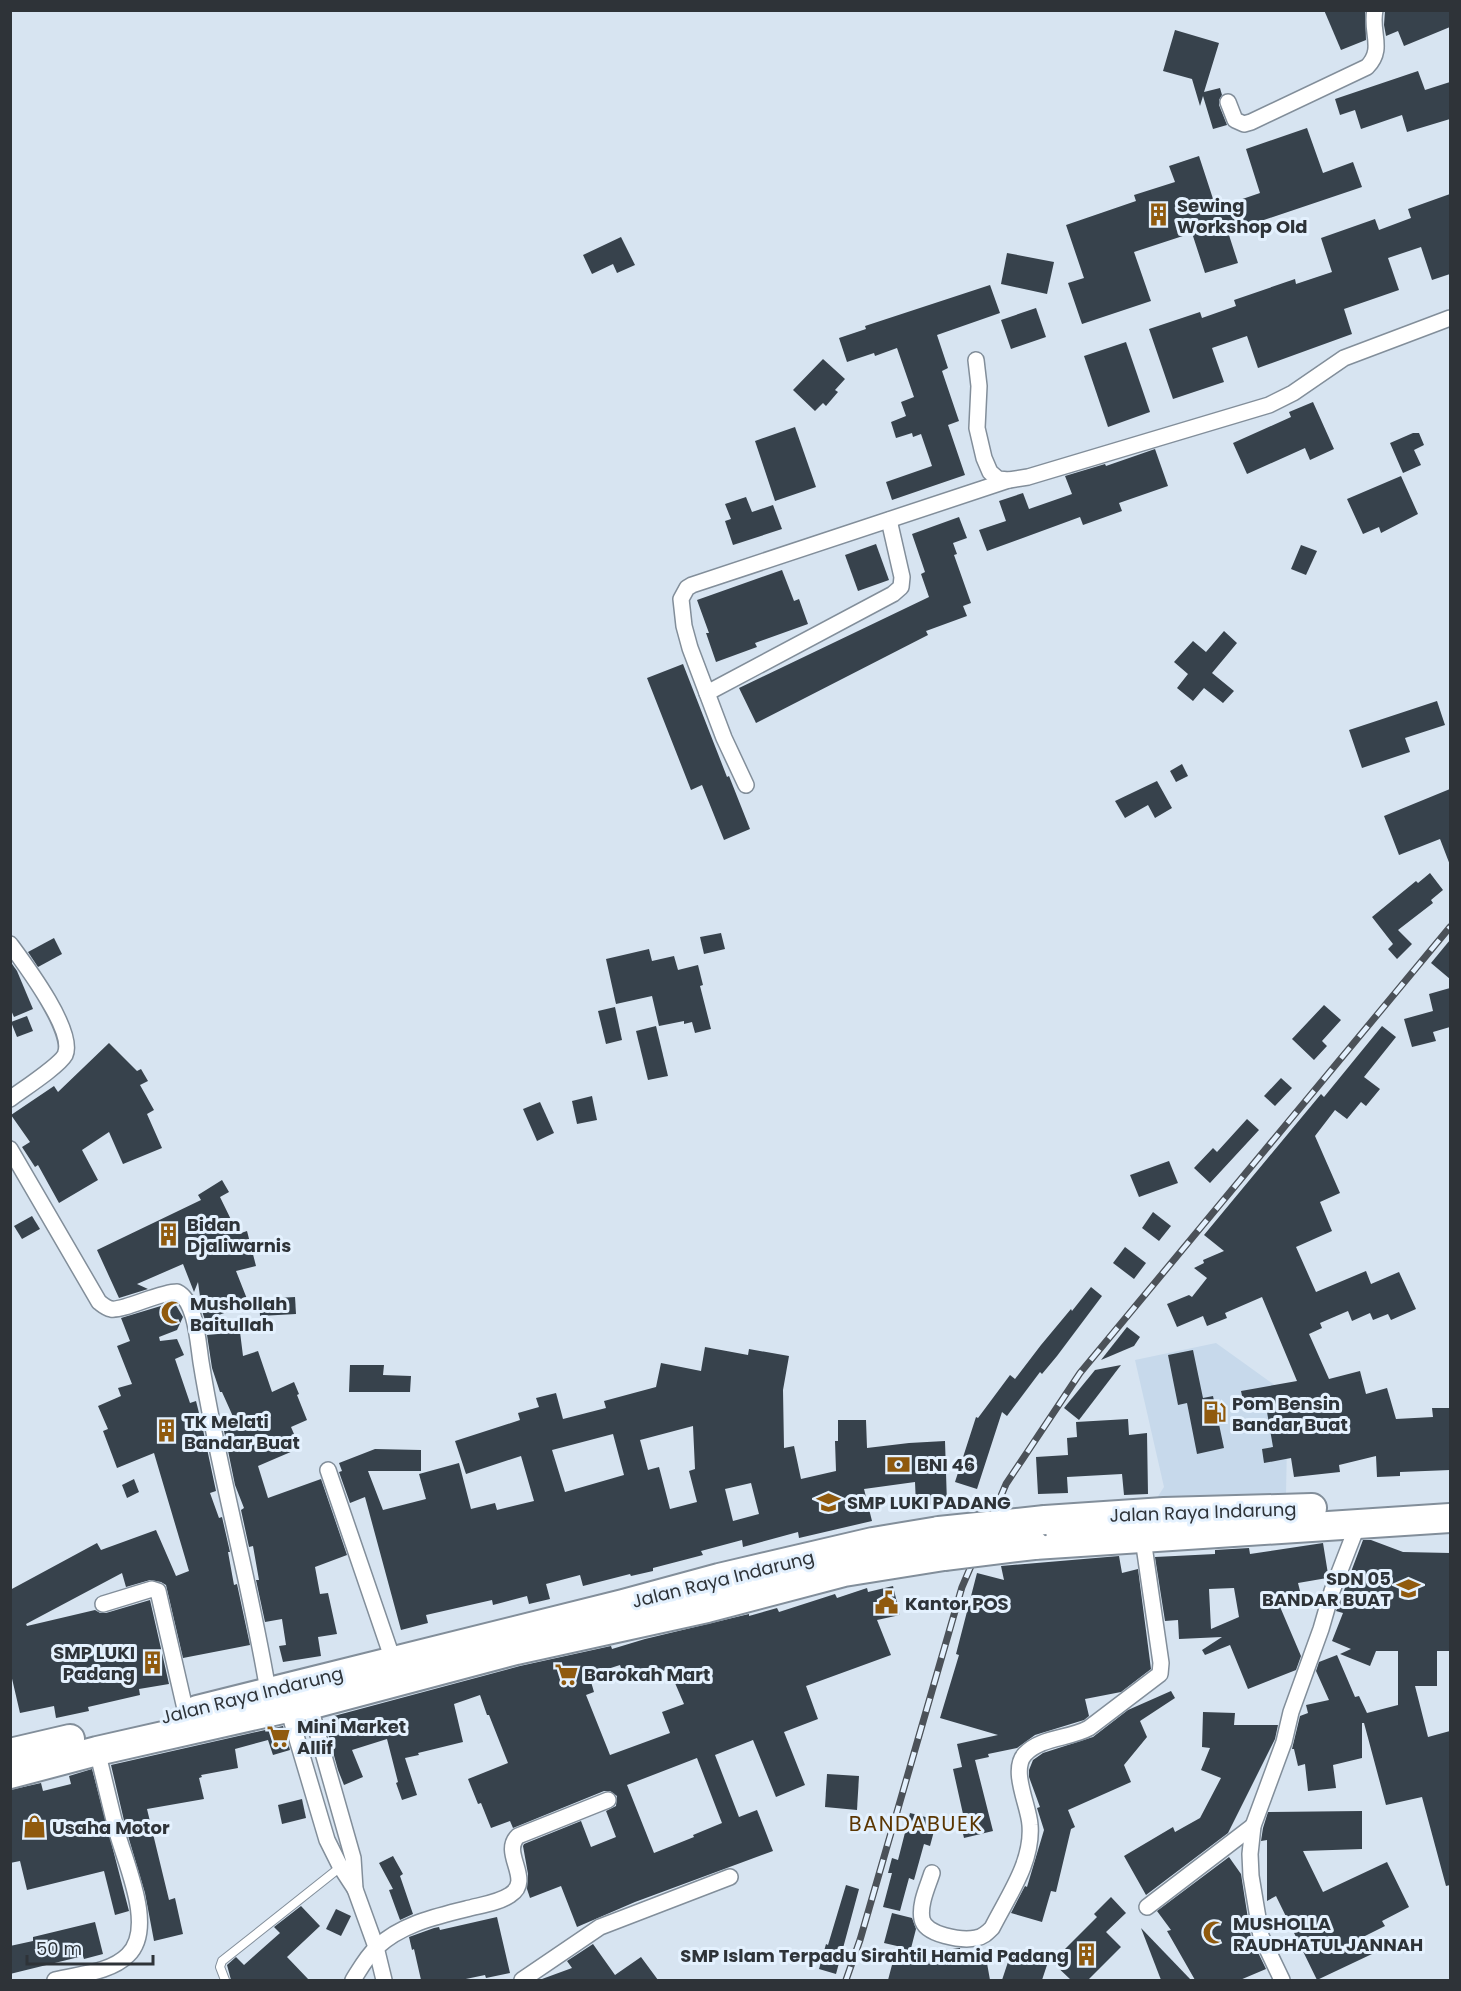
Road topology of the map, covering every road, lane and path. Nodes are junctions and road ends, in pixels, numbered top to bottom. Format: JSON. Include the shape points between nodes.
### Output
{"nodes":[{"id":1,"x":1375,"y":10,"type":"edge"},
{"id":2,"x":1228,"y":102,"type":"dead end"},
{"id":3,"x":1450,"y":318,"type":"edge"},
{"id":4,"x":976,"y":360,"type":"dead end"},
{"id":5,"x":1009,"y":480,"type":"junction"},
{"id":6,"x":889,"y":520,"type":"junction"},
{"id":7,"x":707,"y":693,"type":"junction"},
{"id":8,"x":746,"y":785,"type":"dead end"},
{"id":9,"x":10,"y":944,"type":"edge"},
{"id":10,"x":10,"y":1099,"type":"edge"},
{"id":11,"x":10,"y":1149,"type":"edge"},
{"id":12,"x":328,"y":1470,"type":"dead end"},
{"id":13,"x":1450,"y":1498,"type":"edge"},
{"id":14,"x":1450,"y":1518,"type":"edge"},
{"id":15,"x":1358,"y":1524,"type":"junction"},
{"id":16,"x":1125,"y":1531,"type":"junction"},
{"id":17,"x":941,"y":1543,"type":"junction"},
{"id":18,"x":103,"y":1604,"type":"dead end"},
{"id":19,"x":627,"y":1614,"type":"junction"},
{"id":20,"x":393,"y":1660,"type":"junction"},
{"id":21,"x":287,"y":1698,"type":"junction"},
{"id":22,"x":186,"y":1713,"type":"junction"},
{"id":23,"x":97,"y":1751,"type":"junction"},
{"id":24,"x":10,"y":1753,"type":"edge"},
{"id":25,"x":10,"y":1774,"type":"edge"},
{"id":26,"x":608,"y":1800,"type":"dead end"},
{"id":27,"x":1253,"y":1826,"type":"junction"},
{"id":28,"x":346,"y":1862,"type":"junction"},
{"id":29,"x":932,"y":1873,"type":"dead end"},
{"id":30,"x":730,"y":1877,"type":"dead end"},
{"id":31,"x":1147,"y":1906,"type":"dead end"},
{"id":32,"x":376,"y":1947,"type":"junction"},
{"id":33,"x":55,"y":1980,"type":"edge"},
{"id":34,"x":225,"y":1980,"type":"edge"},
{"id":35,"x":353,"y":1980,"type":"edge"},
{"id":36,"x":384,"y":1980,"type":"edge"},
{"id":37,"x":522,"y":1980,"type":"edge"},
{"id":38,"x":1282,"y":1980,"type":"edge"}],
"edges":[{"from":1,"to":2,"type":"street","via":[[1377,42],[1374,59],[1366,67],[1244,124],[1235,120]]},
{"from":3,"to":5,"type":"street","via":[[1344,358],[1269,405]]},
{"from":4,"to":5,"type":"street","via":[[980,444],[990,472],[998,479]]},
{"from":5,"to":6,"type":"street"},
{"from":6,"to":7,"type":"street","via":[[901,587]]},
{"from":6,"to":7,"type":"street","via":[[687,588],[680,604],[684,627]]},
{"from":7,"to":8,"type":"street"},
{"from":9,"to":10,"type":"street","via":[[52,1005],[67,1042],[60,1061]]},
{"from":11,"to":21,"type":"street","via":[[104,1307],[117,1309],[171,1292],[187,1299],[196,1331],[210,1423],[253,1610]]},
{"from":12,"to":20,"type":"street"},
{"from":13,"to":16,"type":"highway","name":"Jalan Raya Indarung"},
{"from":14,"to":15,"type":"highway","name":"Jalan Raya Indarung"},
{"from":15,"to":16,"type":"highway","name":"Jalan Raya Indarung"},
{"from":15,"to":27,"type":"street"},
{"from":16,"to":17,"type":"highway","name":"Jalan Raya Indarung","bridge":true,"via":[[1034,1545]]},
{"from":16,"to":17,"type":"highway","name":"Jalan Raya Indarung","bridge":true,"via":[[1045,1520]]},
{"from":16,"to":29,"type":"street","via":[[1161,1663],[1160,1674],[1089,1728],[1046,1741],[1022,1756],[1020,1778],[1030,1822],[1030,1848],[992,1928],[985,1935],[963,1939],[926,1928],[921,1909]]},
{"from":17,"to":19,"type":"highway","name":"Jalan Raya Indarung","via":[[707,1608]]},
{"from":18,"to":22,"type":"street","via":[[152,1589],[158,1591]]},
{"from":19,"to":20,"type":"highway","name":"Jalan Raya Indarung"},
{"from":19,"to":21,"type":"highway","name":"Jalan Raya Indarung","via":[[516,1650]]},
{"from":20,"to":21,"type":"highway","name":"Jalan Raya Indarung"},
{"from":21,"to":22,"type":"highway","name":"Jalan Raya Indarung"},
{"from":21,"to":23,"type":"highway","name":"Jalan Raya Indarung"},
{"from":21,"to":28,"type":"street"},
{"from":21,"to":28,"type":"street","via":[[327,1840]]},
{"from":22,"to":24,"type":"highway","name":"Jalan Raya Indarung"},
{"from":23,"to":25,"type":"highway","name":"Jalan Raya Indarung"},
{"from":23,"to":33,"type":"street","via":[[137,1898],[139,1931],[130,1953],[121,1961]]},
{"from":26,"to":32,"type":"street","via":[[518,1836],[512,1855],[519,1875],[516,1890],[510,1895],[415,1923]]},
{"from":27,"to":31,"type":"street"},
{"from":27,"to":38,"type":"street","via":[[1251,1876],[1261,1936]]},
{"from":28,"to":32,"type":"street"},
{"from":28,"to":34,"type":"lane","via":[[222,1961]]},
{"from":30,"to":37,"type":"street","via":[[600,1927]]},
{"from":32,"to":35,"type":"street"},
{"from":32,"to":36,"type":"street"}]}
